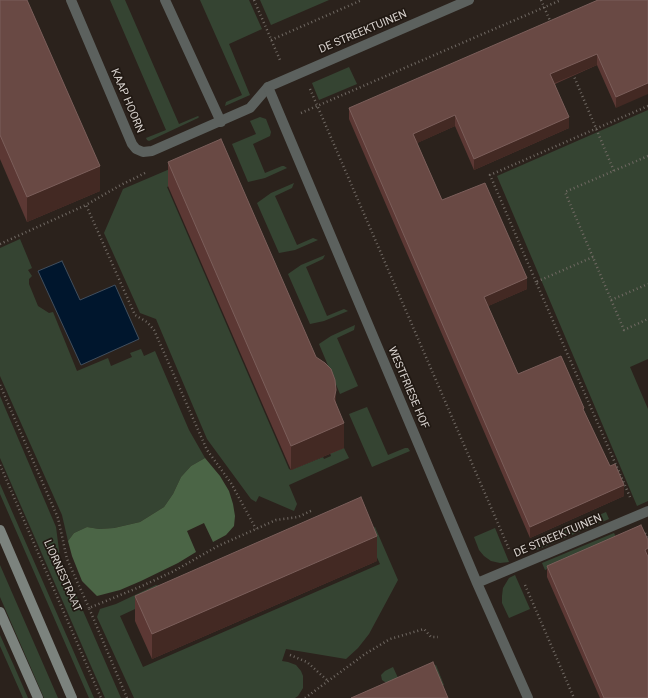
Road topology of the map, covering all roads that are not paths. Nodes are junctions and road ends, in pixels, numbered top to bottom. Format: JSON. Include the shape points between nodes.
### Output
{"nodes":[{"id":1,"x":71,"y":0,"type":"edge"},
{"id":2,"x":165,"y":0,"type":"edge"},
{"id":3,"x":469,"y":0,"type":"edge"},
{"id":4,"x":268,"y":86,"type":"junction"},
{"id":5,"x":221,"y":122,"type":"junction"},
{"id":6,"x":648,"y":511,"type":"edge"},
{"id":7,"x":0,"y":530,"type":"edge"},
{"id":8,"x":477,"y":583,"type":"junction"},
{"id":9,"x":0,"y":612,"type":"edge"},
{"id":10,"x":38,"y":698,"type":"edge"},
{"id":11,"x":72,"y":698,"type":"edge"},
{"id":12,"x":528,"y":698,"type":"edge"}],
"edges":[{"from":1,"to":5,"type":"street","name":"KAAP HOORN","via":[[136,149],[152,151]]},
{"from":2,"to":5,"type":"street"},
{"from":3,"to":4,"type":"street","name":"DE STREEKTUINEN"},
{"from":4,"to":5,"type":"street","via":[[250,108]]},
{"from":4,"to":8,"type":"street","name":"WESTFRIESE HOF"},
{"from":6,"to":8,"type":"street","name":"DE STREEKTUINEN"},
{"from":7,"to":11,"type":"street"},
{"from":8,"to":12,"type":"street","name":"WESTFRIESE HOF"},
{"from":9,"to":10,"type":"street"}]}
